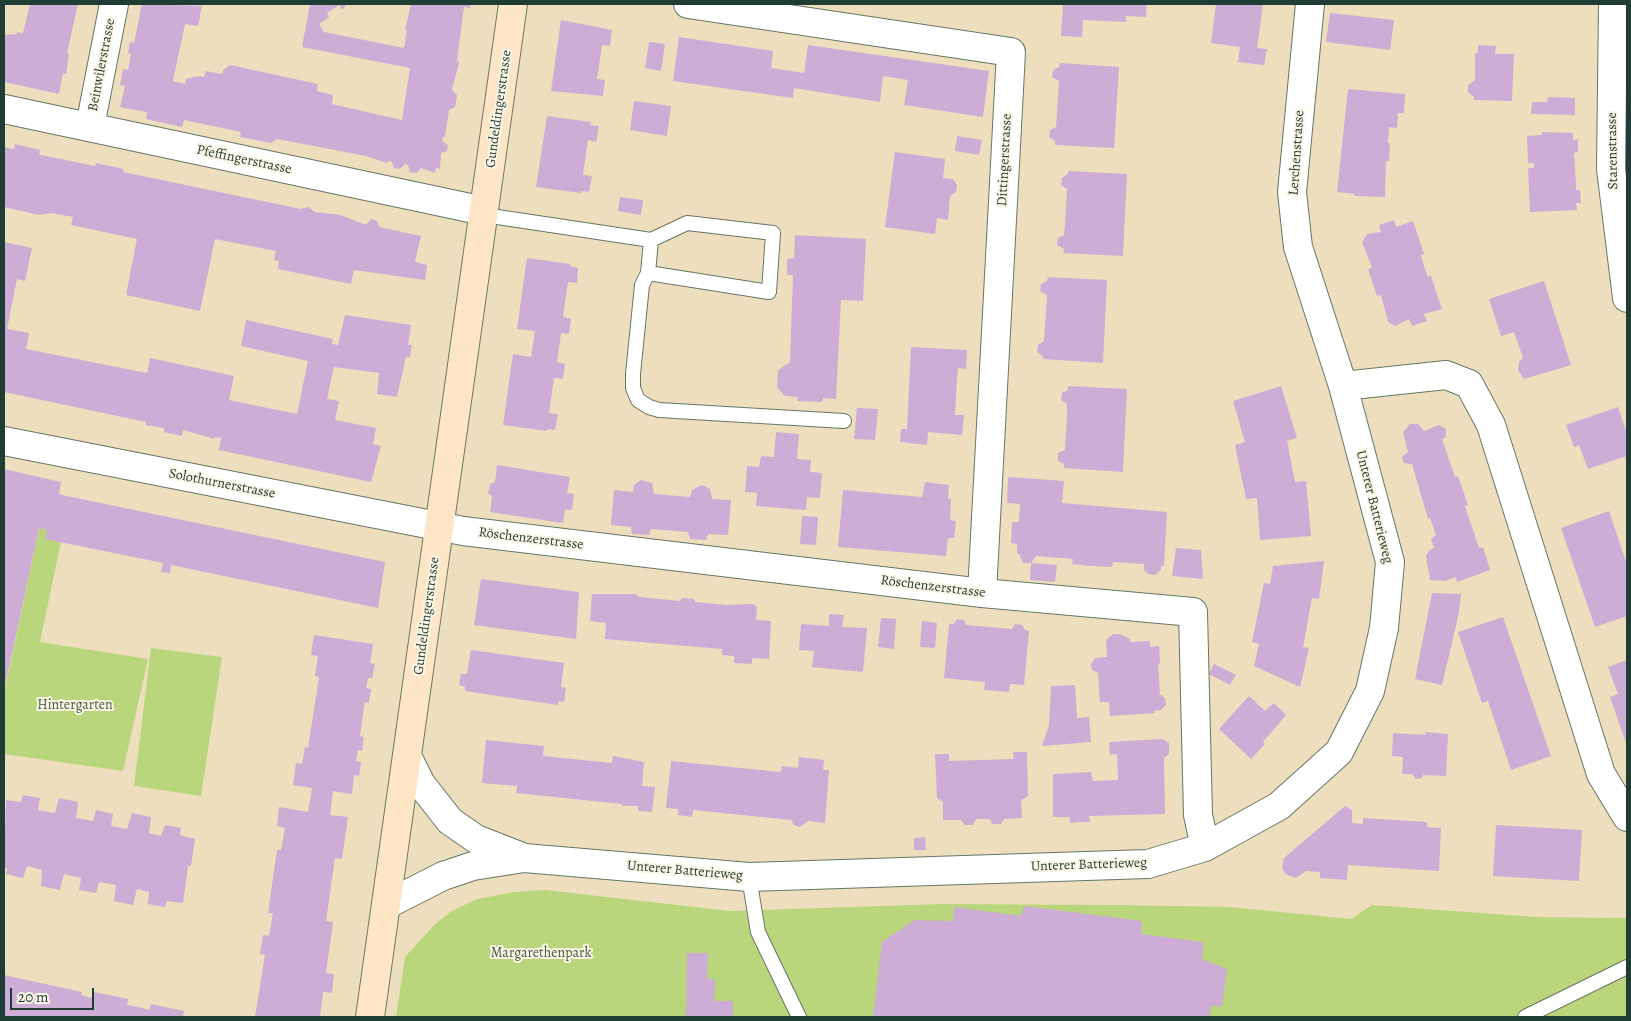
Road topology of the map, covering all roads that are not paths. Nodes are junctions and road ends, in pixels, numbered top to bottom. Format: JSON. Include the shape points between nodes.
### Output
{"nodes":[{"id":1,"x":114,"y":4,"type":"edge"},
{"id":2,"x":514,"y":4,"type":"edge"},
{"id":3,"x":688,"y":4,"type":"edge"},
{"id":4,"x":1310,"y":4,"type":"edge"},
{"id":5,"x":1613,"y":4,"type":"edge"},
{"id":6,"x":4,"y":109,"type":"edge"},
{"id":7,"x":90,"y":126,"type":"junction"},
{"id":8,"x":484,"y":213,"type":"junction"},
{"id":9,"x":651,"y":240,"type":"junction"},
{"id":10,"x":648,"y":273,"type":"junction"},
{"id":11,"x":1627,"y":298,"type":"edge"},
{"id":12,"x":1343,"y":386,"type":"junction"},
{"id":13,"x":844,"y":421,"type":"dead end"},
{"id":14,"x":4,"y":441,"type":"edge"},
{"id":15,"x":439,"y":527,"type":"junction"},
{"id":16,"x":982,"y":593,"type":"junction"},
{"id":17,"x":406,"y":756,"type":"junction"},
{"id":18,"x":1627,"y":817,"type":"edge"},
{"id":19,"x":1205,"y":847,"type":"junction"},
{"id":20,"x":524,"y":858,"type":"junction"},
{"id":21,"x":749,"y":877,"type":"junction"},
{"id":22,"x":386,"y":905,"type":"junction"},
{"id":23,"x":1627,"y":967,"type":"edge"},
{"id":24,"x":370,"y":1017,"type":"edge"},
{"id":25,"x":799,"y":1017,"type":"edge"},
{"id":26,"x":1525,"y":1017,"type":"edge"}],
"edges":[{"from":1,"to":7,"type":"street","name":"Beinwilerstrasse"},
{"from":2,"to":8,"type":"main road","name":"Gundeldingerstrasse"},
{"from":3,"to":16,"type":"street","name":"Dittingerstrasse","via":[[1010,52]]},
{"from":4,"to":12,"type":"street","name":"Lerchenstrasse","via":[[1292,192],[1298,247]]},
{"from":5,"to":11,"type":"street","name":"Starenstrasse","via":[[1611,169]]},
{"from":6,"to":7,"type":"street","name":"Pfeffingerstrasse"},
{"from":7,"to":8,"type":"street","name":"Pfeffingerstrasse"},
{"from":8,"to":9,"type":"lane"},
{"from":8,"to":15,"type":"main road","name":"Gundeldingerstrasse"},
{"from":9,"to":10,"type":"lane"},
{"from":9,"to":10,"type":"lane","via":[[687,223],[773,233],[769,292]]},
{"from":10,"to":13,"type":"lane","via":[[642,285],[633,374],[633,388],[638,400],[660,410]]},
{"from":12,"to":18,"type":"street","via":[[1446,375],[1469,384],[1491,425],[1601,774]]},
{"from":12,"to":19,"type":"street","name":"Unterer Batterieweg","via":[[1390,562],[1384,628],[1370,691],[1339,752],[1280,806]]},
{"from":14,"to":15,"type":"street","name":"Solothurnerstrasse"},
{"from":15,"to":16,"type":"street","name":"Röschenzerstrasse"},
{"from":15,"to":17,"type":"main road","name":"Gundeldingerstrasse"},
{"from":16,"to":19,"type":"street","name":"Röschenzerstrasse","via":[[1193,612],[1198,815]]},
{"from":17,"to":20,"type":"street","name":"Unterer Batterieweg","via":[[421,784],[450,821],[476,839]]},
{"from":17,"to":22,"type":"main road","name":"Gundeldingerstrasse"},
{"from":19,"to":21,"type":"street","name":"Unterer Batterieweg","via":[[1148,864]]},
{"from":20,"to":21,"type":"street","name":"Unterer Batterieweg"},
{"from":20,"to":22,"type":"street","name":"Unterer Batterieweg","via":[[473,866],[442,876]]},
{"from":21,"to":25,"type":"lane","via":[[758,932]]},
{"from":22,"to":24,"type":"main road","name":"Gundeldingerstrasse"},
{"from":23,"to":26,"type":"lane"}]}
